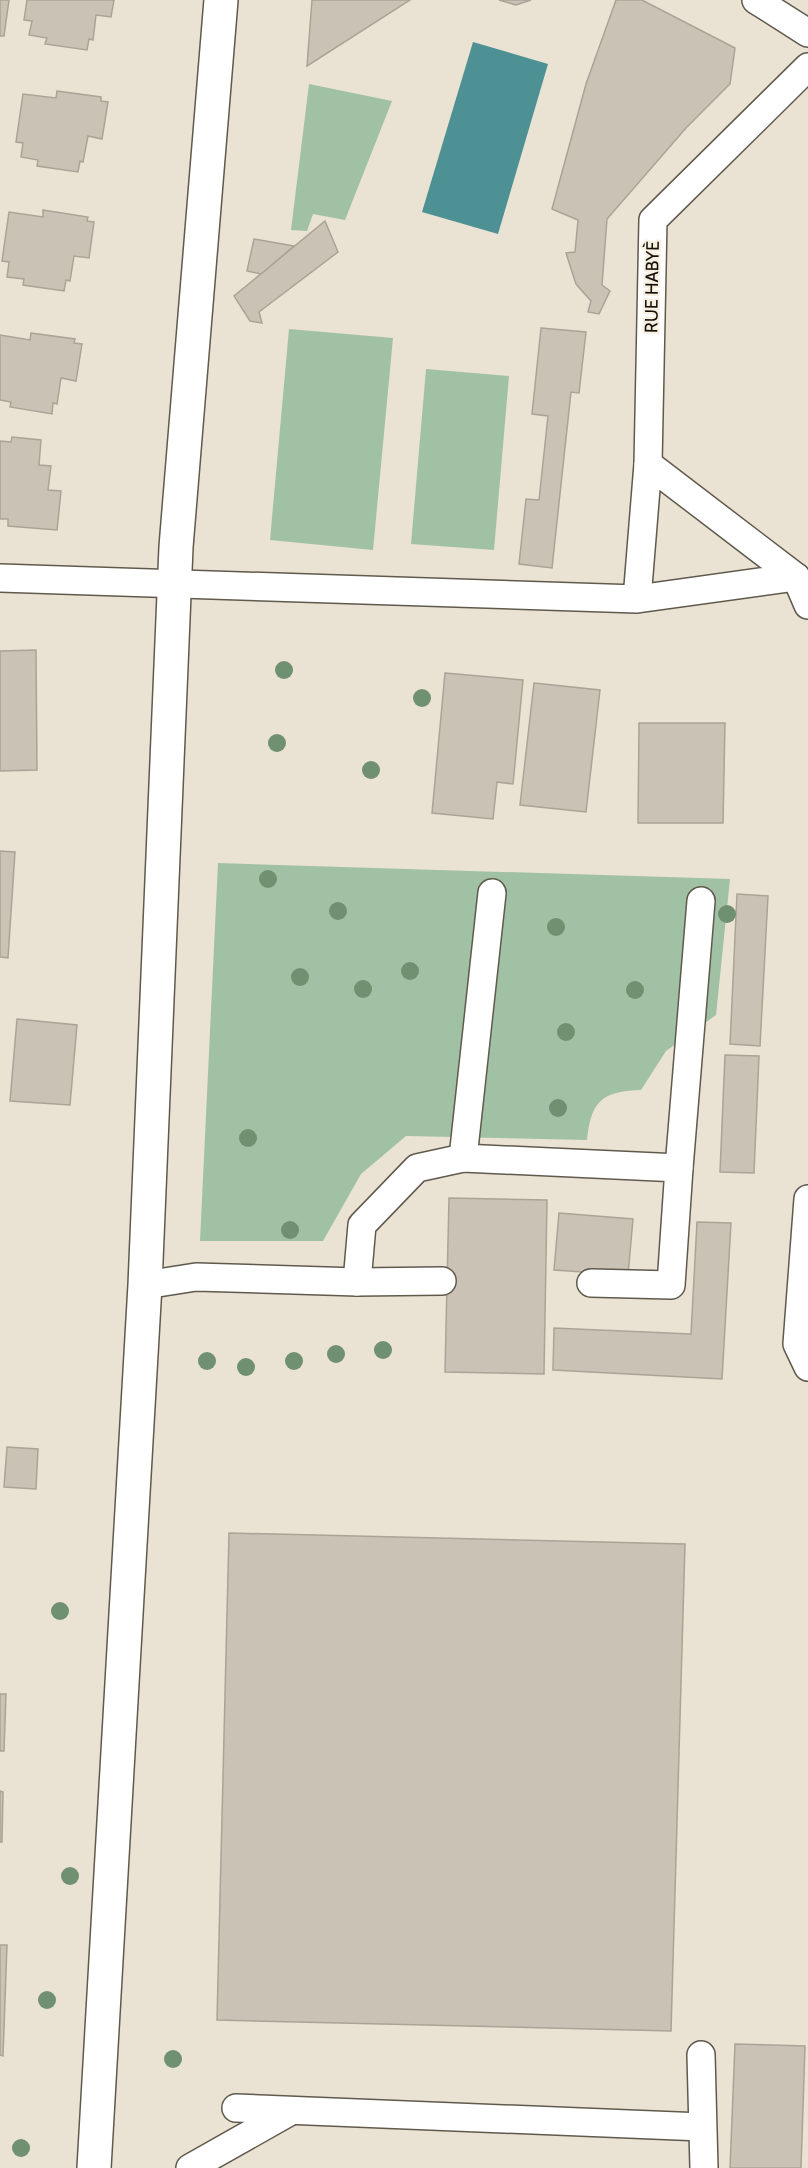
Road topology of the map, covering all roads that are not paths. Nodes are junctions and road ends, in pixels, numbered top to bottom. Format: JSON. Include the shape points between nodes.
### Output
{"nodes":[{"id":1,"x":221,"y":0,"type":"edge"},
{"id":2,"x":756,"y":0,"type":"edge"},
{"id":3,"x":808,"y":33,"type":"edge"},
{"id":4,"x":808,"y":67,"type":"edge"},
{"id":5,"x":648,"y":464,"type":"junction"},
{"id":6,"x":0,"y":578,"type":"edge"},
{"id":7,"x":796,"y":578,"type":"junction"},
{"id":8,"x":174,"y":582,"type":"junction"},
{"id":9,"x":637,"y":599,"type":"junction"},
{"id":10,"x":808,"y":605,"type":"edge"},
{"id":11,"x":492,"y":894,"type":"dead end"},
{"id":12,"x":701,"y":901,"type":"dead end"},
{"id":13,"x":463,"y":1158,"type":"junction"},
{"id":14,"x":680,"y":1168,"type":"junction"},
{"id":15,"x":808,"y":1199,"type":"edge"},
{"id":16,"x":442,"y":1281,"type":"dead end"},
{"id":17,"x":357,"y":1282,"type":"junction"},
{"id":18,"x":591,"y":1283,"type":"dead end"},
{"id":19,"x":145,"y":1285,"type":"junction"},
{"id":20,"x":808,"y":1367,"type":"edge"},
{"id":21,"x":701,"y":2055,"type":"dead end"},
{"id":22,"x":236,"y":2108,"type":"dead end"},
{"id":23,"x":291,"y":2111,"type":"junction"},
{"id":24,"x":702,"y":2127,"type":"junction"},
{"id":25,"x":94,"y":2168,"type":"edge"},
{"id":26,"x":190,"y":2168,"type":"edge"},
{"id":27,"x":704,"y":2168,"type":"edge"}],
"edges":[{"from":1,"to":8,"type":"street"},
{"from":2,"to":3,"type":"lane"},
{"from":4,"to":5,"type":"lane","name":"RUE HABYÈ","via":[[653,220]]},
{"from":5,"to":7,"type":"lane"},
{"from":5,"to":9,"type":"lane","name":"RUE HABYÈ"},
{"from":6,"to":8,"type":"lane"},
{"from":7,"to":9,"type":"lane"},
{"from":7,"to":10,"type":"lane"},
{"from":8,"to":9,"type":"lane"},
{"from":8,"to":19,"type":"street"},
{"from":11,"to":13,"type":"lane"},
{"from":12,"to":14,"type":"lane"},
{"from":13,"to":14,"type":"lane"},
{"from":13,"to":17,"type":"lane","via":[[417,1168],[362,1225]]},
{"from":14,"to":18,"type":"lane","via":[[671,1285]]},
{"from":15,"to":20,"type":"lane","via":[[797,1344]]},
{"from":16,"to":17,"type":"lane"},
{"from":17,"to":19,"type":"lane","via":[[196,1277]]},
{"from":19,"to":25,"type":"street"},
{"from":21,"to":24,"type":"lane"},
{"from":22,"to":23,"type":"lane"},
{"from":23,"to":24,"type":"lane"},
{"from":23,"to":26,"type":"lane"},
{"from":24,"to":27,"type":"lane"}]}
